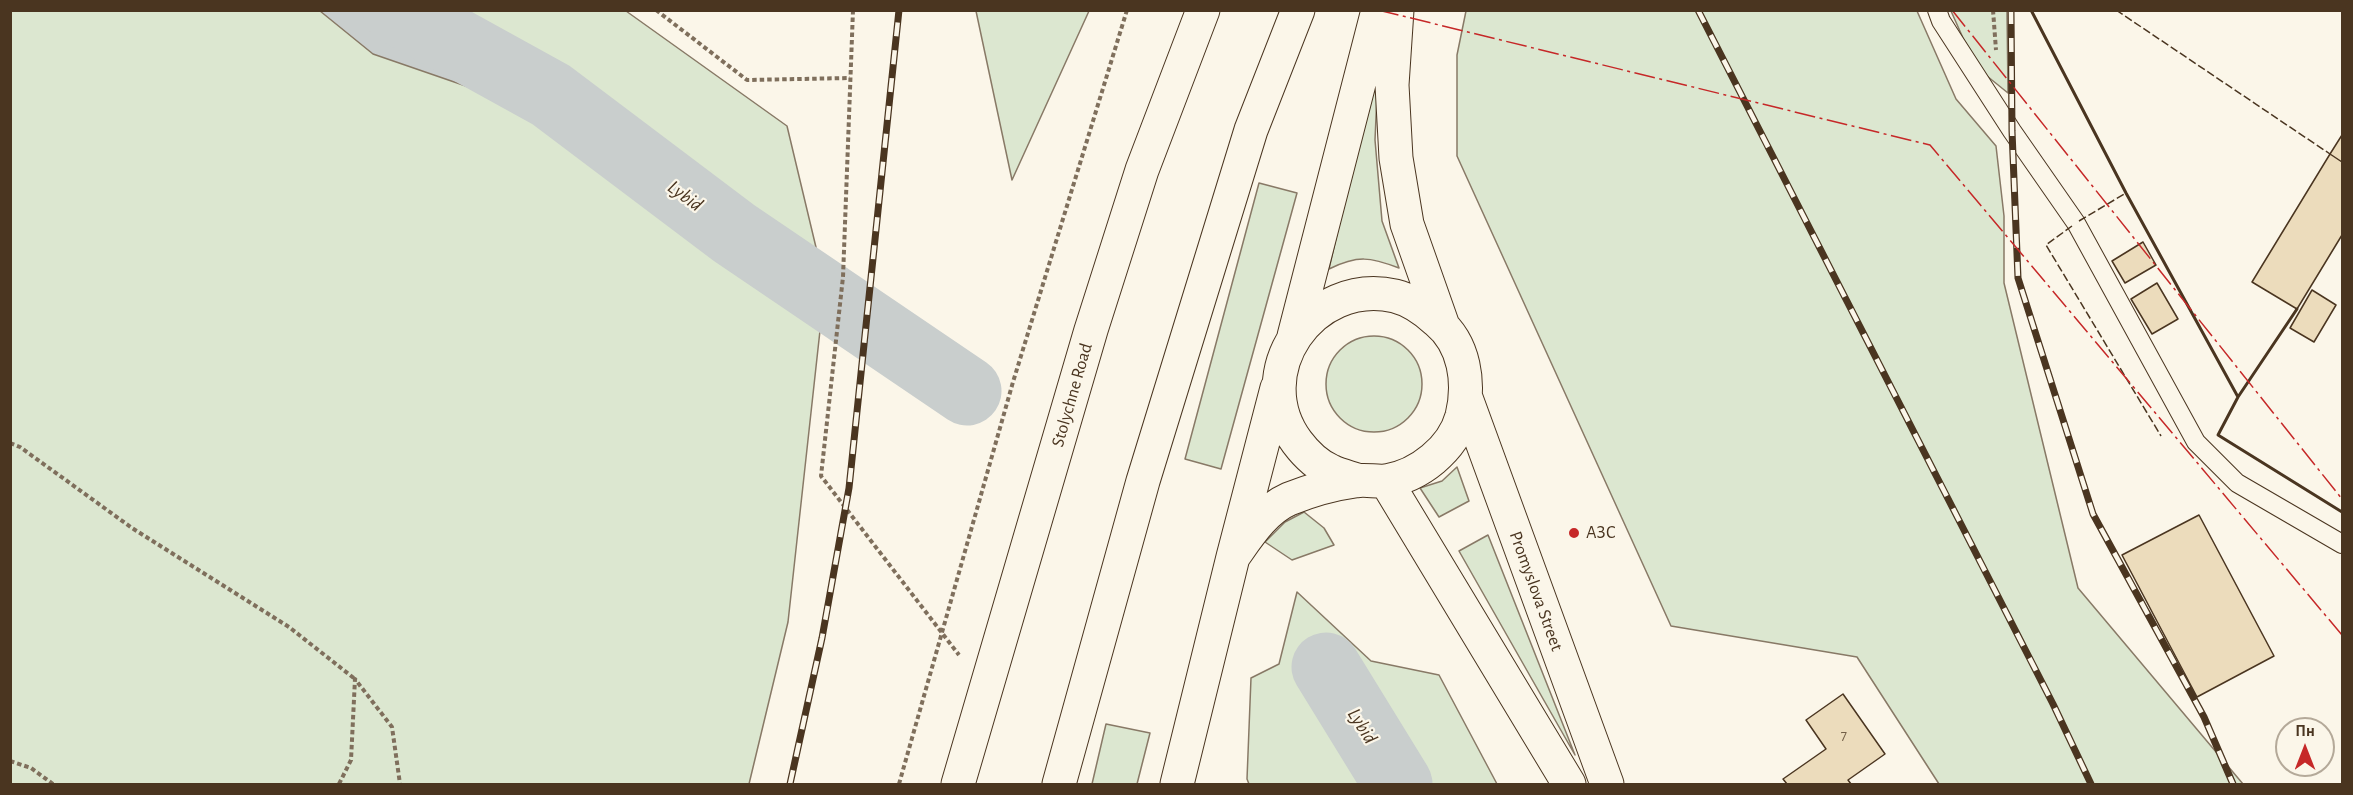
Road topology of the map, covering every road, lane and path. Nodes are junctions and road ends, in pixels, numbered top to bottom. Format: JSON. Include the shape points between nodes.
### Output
{"nodes":[{"id":1,"x":656,"y":10,"type":"edge"},
{"id":2,"x":853,"y":10,"type":"edge"},
{"id":3,"x":1127,"y":10,"type":"edge"},
{"id":4,"x":1203,"y":10,"type":"edge"},
{"id":5,"x":1298,"y":10,"type":"edge"},
{"id":6,"x":1378,"y":10,"type":"edge"},
{"id":7,"x":1397,"y":10,"type":"edge"},
{"id":8,"x":1937,"y":10,"type":"edge"},
{"id":9,"x":850,"y":78,"type":"junction"},
{"id":10,"x":1443,"y":326,"type":"junction"},
{"id":11,"x":1294,"y":336,"type":"junction"},
{"id":12,"x":1279,"y":378,"type":"junction"},
{"id":13,"x":1466,"y":398,"type":"junction"},
{"id":14,"x":10,"y":443,"type":"edge"},
{"id":15,"x":1371,"y":480,"type":"junction"},
{"id":16,"x":2343,"y":544,"type":"edge"},
{"id":17,"x":1233,"y":556,"type":"junction"},
{"id":18,"x":940,"y":633,"type":"junction"},
{"id":19,"x":355,"y":679,"type":"junction"},
{"id":20,"x":987,"y":688,"type":"junction"},
{"id":21,"x":10,"y":761,"type":"edge"},
{"id":22,"x":53,"y":784,"type":"edge"},
{"id":23,"x":339,"y":784,"type":"edge"},
{"id":24,"x":400,"y":784,"type":"edge"},
{"id":25,"x":898,"y":784,"type":"edge"},
{"id":26,"x":958,"y":784,"type":"edge"},
{"id":27,"x":1059,"y":784,"type":"edge"},
{"id":28,"x":1177,"y":784,"type":"edge"},
{"id":29,"x":1569,"y":784,"type":"edge"},
{"id":30,"x":1607,"y":784,"type":"edge"}],
"edges":[{"from":1,"to":9,"type":"path","via":[[747,80]]},
{"from":2,"to":9,"type":"path"},
{"from":3,"to":18,"type":"path"},
{"from":4,"to":20,"type":"main road","name":"Stolychne Road","via":[[1134,193]]},
{"from":5,"to":27,"type":"main road","via":[[1251,130],[1143,481]]},
{"from":6,"to":11,"type":"main road"},
{"from":7,"to":10,"type":"main road","via":[[1392,85],[1396,158],[1407,224]]},
{"from":8,"to":16,"type":"lane","via":[[2001,114],[2076,223],[2196,441],[2237,483]]},
{"from":9,"to":18,"type":"path","via":[[843,277],[821,476]]},
{"from":10,"to":11,"type":"main road","via":[[1421,307],[1394,296],[1366,294],[1338,301],[1314,315]]},
{"from":10,"to":13,"type":"main road","via":[[1457,347],[1466,372]]},
{"from":11,"to":12,"type":"main road"},
{"from":12,"to":15,"type":"main road","via":[[1281,406],[1290,432],[1307,455],[1330,471]]},
{"from":12,"to":17,"type":"main road"},
{"from":13,"to":15,"type":"main road","via":[[1460,422],[1431,461],[1410,474]]},
{"from":13,"to":30,"type":"main road","name":"Promyslova Street"},
{"from":14,"to":19,"type":"path","via":[[132,528],[289,627]]},
{"from":15,"to":17,"type":"main road","via":[[1287,500],[1258,522]]},
{"from":15,"to":29,"type":"main road"},
{"from":17,"to":28,"type":"main road"},
{"from":18,"to":20,"type":"path"},
{"from":18,"to":25,"type":"path"},
{"from":19,"to":23,"type":"path","via":[[351,760]]},
{"from":19,"to":24,"type":"path","via":[[392,727]]},
{"from":20,"to":26,"type":"main road","name":"Stolychne Road"},
{"from":21,"to":22,"type":"path","via":[[31,768]]}]}
